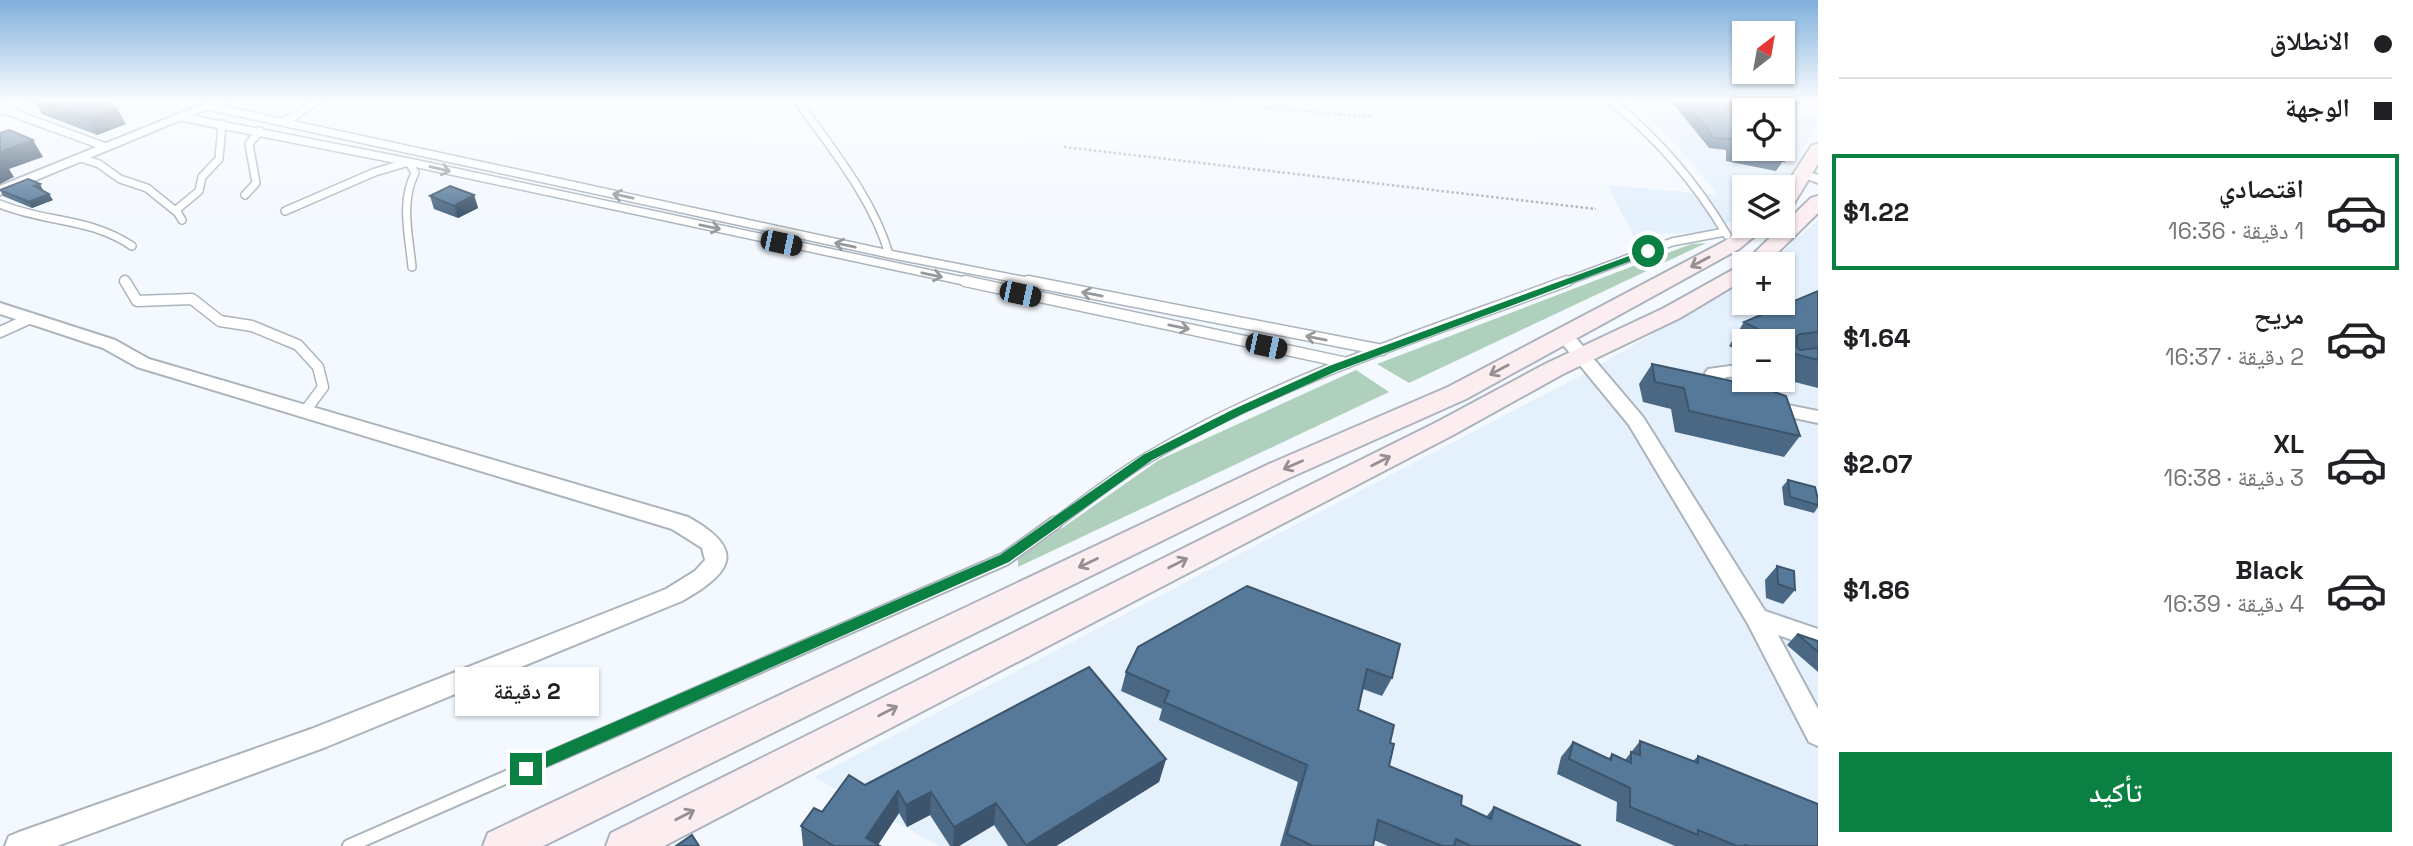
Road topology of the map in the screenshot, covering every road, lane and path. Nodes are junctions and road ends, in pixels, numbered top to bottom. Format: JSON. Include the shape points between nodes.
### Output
{"nodes":[{"id":1,"x":85,"y":139,"type":"edge"},
{"id":2,"x":125,"y":139,"type":"edge"},
{"id":3,"x":221,"y":139,"type":"edge"},
{"id":4,"x":253,"y":139,"type":"edge"},
{"id":5,"x":301,"y":139,"type":"edge"},
{"id":6,"x":362,"y":139,"type":"edge"},
{"id":7,"x":824,"y":139,"type":"edge"},
{"id":8,"x":1655,"y":139,"type":"edge"},
{"id":9,"x":106,"y":147,"type":"junction"},
{"id":10,"x":1064,"y":147,"type":"dead end"},
{"id":11,"x":1818,"y":149,"type":"edge"},
{"id":12,"x":81,"y":158,"type":"junction"},
{"id":13,"x":409,"y":162,"type":"junction"},
{"id":14,"x":1811,"y":177,"type":"edge"},
{"id":15,"x":0,"y":191,"type":"edge"},
{"id":16,"x":1795,"y":194,"type":"edge"},
{"id":17,"x":245,"y":195,"type":"dead end"},
{"id":18,"x":1818,"y":202,"type":"edge"},
{"id":19,"x":0,"y":204,"type":"edge"},
{"id":20,"x":1596,"y":209,"type":"dead end"},
{"id":21,"x":285,"y":211,"type":"dead end"},
{"id":22,"x":132,"y":246,"type":"dead end"},
{"id":23,"x":1734,"y":249,"type":"edge"},
{"id":24,"x":1766,"y":252,"type":"edge"},
{"id":25,"x":889,"y":254,"type":"junction"},
{"id":26,"x":412,"y":267,"type":"dead end"},
{"id":27,"x":125,"y":281,"type":"dead end"},
{"id":28,"x":0,"y":308,"type":"edge"},
{"id":29,"x":31,"y":318,"type":"junction"},
{"id":30,"x":0,"y":332,"type":"edge"},
{"id":31,"x":1573,"y":345,"type":"junction"},
{"id":32,"x":1383,"y":350,"type":"junction"},
{"id":33,"x":1347,"y":363,"type":"junction"},
{"id":34,"x":1732,"y":371,"type":"edge"},
{"id":35,"x":306,"y":410,"type":"junction"},
{"id":36,"x":1818,"y":417,"type":"edge"},
{"id":37,"x":1757,"y":618,"type":"junction"},
{"id":38,"x":1818,"y":639,"type":"edge"},
{"id":39,"x":1818,"y":734,"type":"edge"},
{"id":40,"x":19,"y":846,"type":"edge"},
{"id":41,"x":349,"y":846,"type":"edge"},
{"id":42,"x":502,"y":846,"type":"edge"},
{"id":43,"x":625,"y":846,"type":"edge"}],
"edges":[{"from":1,"to":9,"type":"lane"},
{"from":2,"to":9,"type":"street"},
{"from":3,"to":12,"type":"lane","via":[[219,159],[202,177],[199,191],[176,210],[180,217],[147,188]]},
{"from":4,"to":17,"type":"lane","via":[[249,144],[256,183]]},
{"from":5,"to":13,"type":"lane"},
{"from":25,"to":6,"type":"lane","one_way":true},
{"from":7,"to":25,"type":"lane","via":[[862,196],[887,241]]},
{"from":8,"to":23,"type":"lane"},
{"from":9,"to":12,"type":"street"},
{"from":10,"to":20,"type":"path"},
{"from":11,"to":14,"type":"main road"},
{"from":12,"to":15,"type":"street"},
{"from":13,"to":21,"type":"lane"},
{"from":13,"to":26,"type":"lane","via":[[415,173],[405,206]]},
{"from":13,"to":33,"type":"lane","one_way":true},
{"from":14,"to":16,"type":"main road"},
{"from":18,"to":24,"type":"main road"},
{"from":19,"to":22,"type":"lane","via":[[12,211],[96,227]]},
{"from":23,"to":31,"type":"main road","via":[[1672,313]]},
{"from":23,"to":32,"type":"lane","via":[[1672,243]]},
{"from":32,"to":25,"type":"lane","one_way":true},
{"from":27,"to":35,"type":"lane","via":[[137,301],[192,299],[220,321],[253,326],[298,345],[318,367],[323,387]]},
{"from":28,"to":29,"type":"street"},
{"from":29,"to":30,"type":"lane"},
{"from":29,"to":35,"type":"street","via":[[109,344],[143,363]]},
{"from":31,"to":37,"type":"street","via":[[1636,421]]},
{"from":31,"to":42,"type":"main road","one_way":true,"via":[[1279,471]]},
{"from":43,"to":31,"type":"main road","one_way":true,"via":[[1444,429]]},
{"from":32,"to":33,"type":"lane"},
{"from":33,"to":41,"type":"lane","via":[[1148,457],[1005,559]]},
{"from":34,"to":36,"type":"street","via":[[1714,373],[1722,389],[1771,408]]},
{"from":35,"to":40,"type":"street","via":[[680,523],[708,540],[717,553],[717,565],[701,582],[674,596],[317,739]]},
{"from":37,"to":38,"type":"street"},
{"from":37,"to":39,"type":"street"}]}
